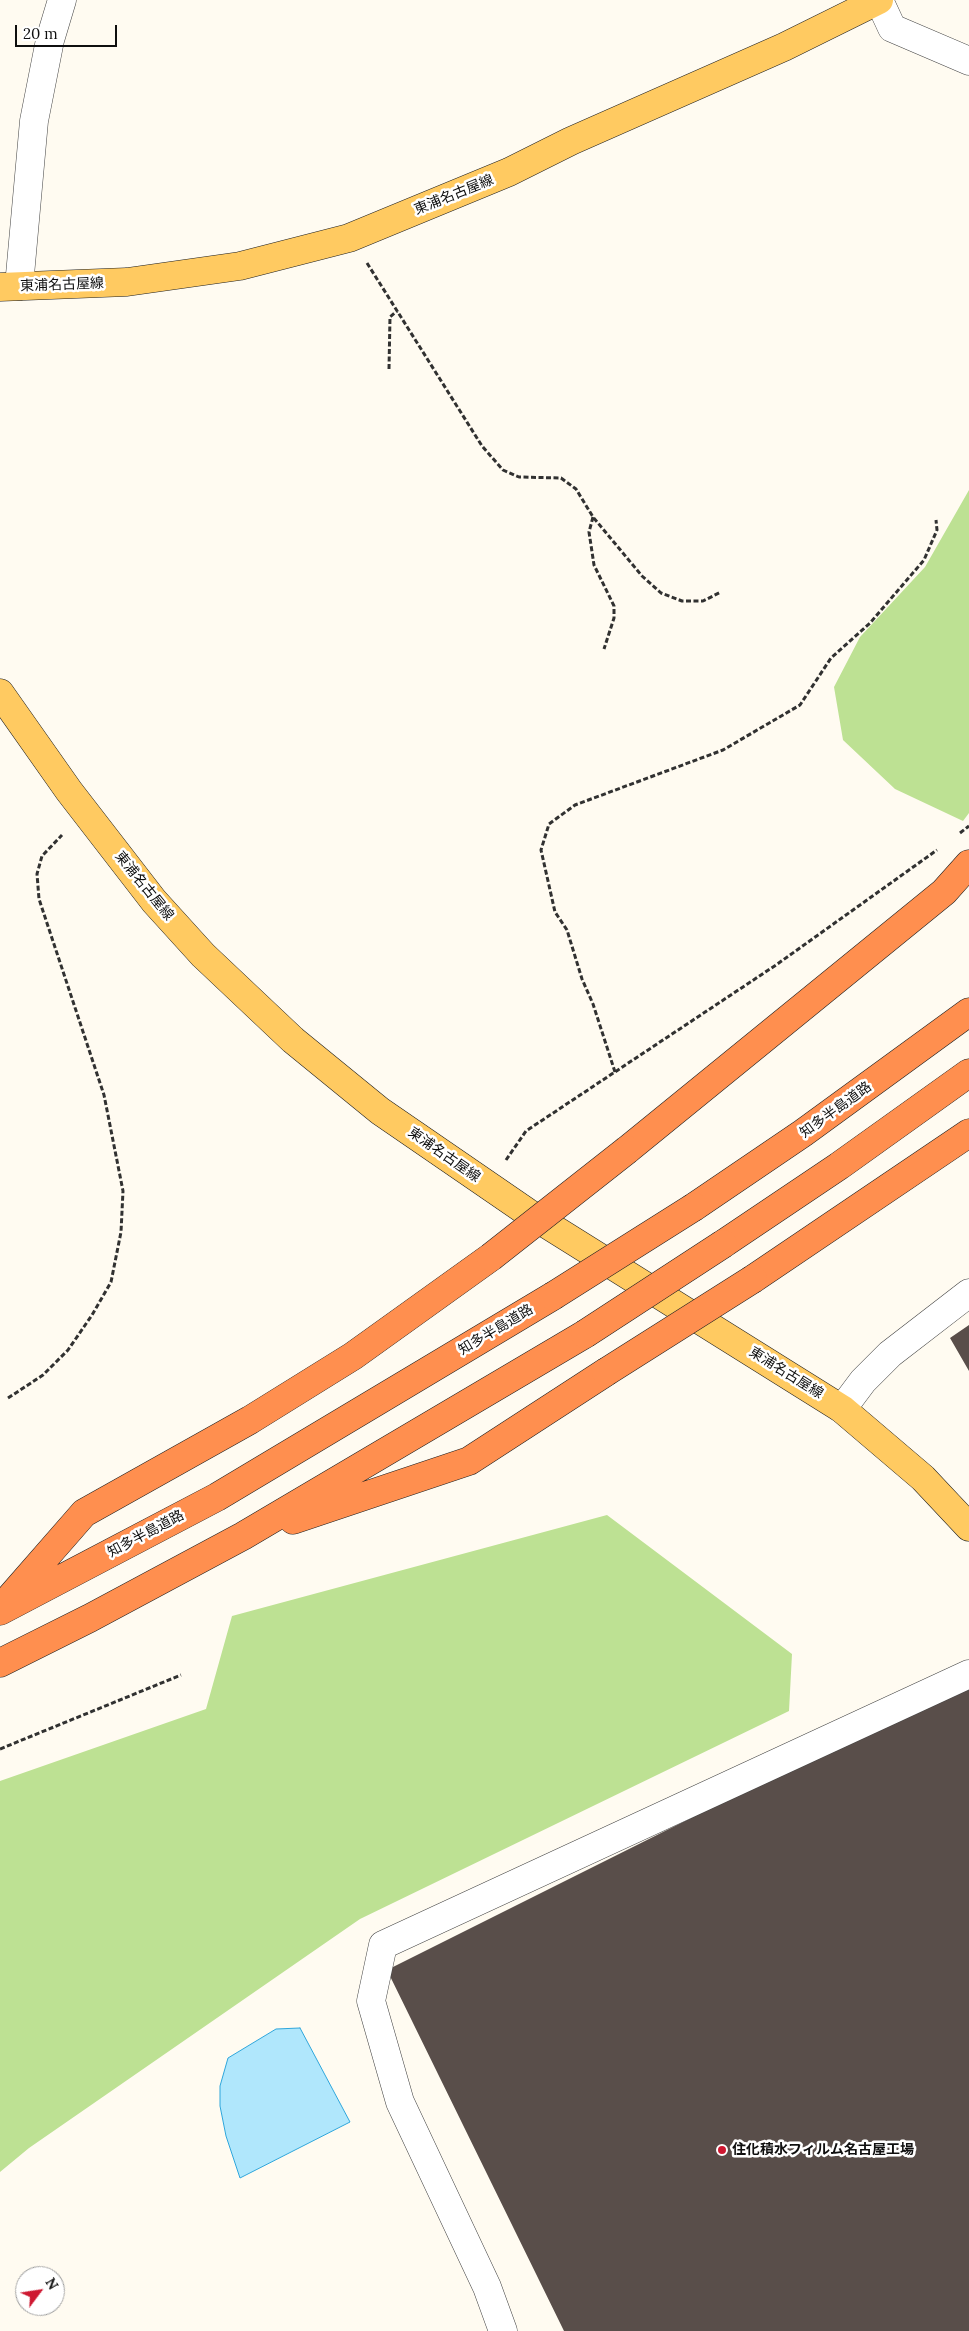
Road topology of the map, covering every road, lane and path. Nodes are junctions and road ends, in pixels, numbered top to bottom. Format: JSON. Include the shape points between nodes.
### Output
{"nodes":[{"id":1,"x":62,"y":0,"type":"edge"},
{"id":2,"x":879,"y":0,"type":"edge"},
{"id":3,"x":969,"y":61,"type":"edge"},
{"id":4,"x":349,"y":238,"type":"junction"},
{"id":5,"x":10,"y":286,"type":"edge"},
{"id":6,"x":397,"y":311,"type":"junction"},
{"id":7,"x":389,"y":369,"type":"dead end"},
{"id":8,"x":593,"y":517,"type":"junction"},
{"id":9,"x":936,"y":520,"type":"dead end"},
{"id":10,"x":721,"y":592,"type":"dead end"},
{"id":11,"x":604,"y":649,"type":"dead end"},
{"id":12,"x":0,"y":694,"type":"edge"},
{"id":13,"x":88,"y":815,"type":"junction"},
{"id":14,"x":969,"y":826,"type":"edge"},
{"id":15,"x":953,"y":838,"type":"dead end"},
{"id":16,"x":945,"y":844,"type":"dead end"},
{"id":17,"x":969,"y":864,"type":"edge"},
{"id":18,"x":969,"y":1012,"type":"edge"},
{"id":19,"x":615,"y":1072,"type":"junction"},
{"id":20,"x":969,"y":1073,"type":"edge"},
{"id":21,"x":969,"y":1133,"type":"edge"},
{"id":22,"x":488,"y":1186,"type":"junction"},
{"id":23,"x":969,"y":1294,"type":"edge"},
{"id":24,"x":8,"y":1398,"type":"dead end"},
{"id":25,"x":842,"y":1409,"type":"junction"},
{"id":26,"x":969,"y":1527,"type":"edge"},
{"id":27,"x":243,"y":1536,"type":"junction"},
{"id":28,"x":0,"y":1610,"type":"edge"},
{"id":29,"x":0,"y":1663,"type":"edge"},
{"id":30,"x":969,"y":1674,"type":"edge"},
{"id":31,"x":180,"y":1675,"type":"dead end"},
{"id":32,"x":0,"y":1749,"type":"edge"},
{"id":33,"x":503,"y":2331,"type":"edge"}],
"edges":[{"from":1,"to":5,"type":"street","via":[[50,40],[34,121]]},
{"from":2,"to":3,"type":"street","via":[[892,28]]},
{"from":2,"to":4,"type":"main road","name":"東浦名古屋線","via":[[784,47],[571,141],[509,172]]},
{"from":4,"to":5,"type":"main road","name":"東浦名古屋線","via":[[240,266],[127,282]]},
{"from":4,"to":6,"type":"path"},
{"from":6,"to":7,"type":"path","via":[[390,318]]},
{"from":6,"to":8,"type":"path","via":[[482,446],[503,470],[519,477],[561,478],[576,489]]},
{"from":8,"to":10,"type":"path","via":[[642,576],[661,593],[682,601],[703,601]]},
{"from":8,"to":11,"type":"path","via":[[589,532],[594,565],[614,606],[614,618]]},
{"from":9,"to":19,"type":"path","via":[[937,530],[924,560],[870,624],[831,658],[800,705],[723,750],[574,805],[548,824],[541,850],[555,912],[567,930]]},
{"from":12,"to":13,"type":"main road","name":"東浦名古屋線"},
{"from":13,"to":22,"type":"main road","name":"東浦名古屋線","via":[[154,901],[196,948],[293,1040],[380,1111]]},
{"from":13,"to":24,"type":"path","via":[[58,838],[42,856],[37,874],[39,899],[104,1095],[123,1191],[121,1232],[111,1282],[92,1315],[68,1350],[43,1375]]},
{"from":14,"to":15,"type":"path"},
{"from":16,"to":19,"type":"path","via":[[776,966]]},
{"from":17,"to":28,"type":"highway","bridge":true,"via":[[944,892],[491,1257],[353,1356],[250,1420],[84,1514]]},
{"from":18,"to":28,"type":"highway","name":"知多半島道路","bridge":true,"via":[[803,1133],[553,1296],[217,1497]]},
{"from":19,"to":22,"type":"path","via":[[526,1131]]},
{"from":20,"to":27,"type":"highway","bridge":true,"via":[[839,1166],[585,1334]]},
{"from":21,"to":27,"type":"highway","bridge":true,"via":[[753,1279],[469,1461]]},
{"from":22,"to":25,"type":"main road","name":"東浦名古屋線"},
{"from":23,"to":25,"type":"street","via":[[890,1354],[863,1381]]},
{"from":25,"to":26,"type":"main road","name":"東浦名古屋線","via":[[923,1478]]},
{"from":27,"to":29,"type":"highway"},
{"from":30,"to":33,"type":"street","via":[[383,1945],[371,2001],[400,2102],[487,2287]]},
{"from":31,"to":32,"type":"path"}]}
